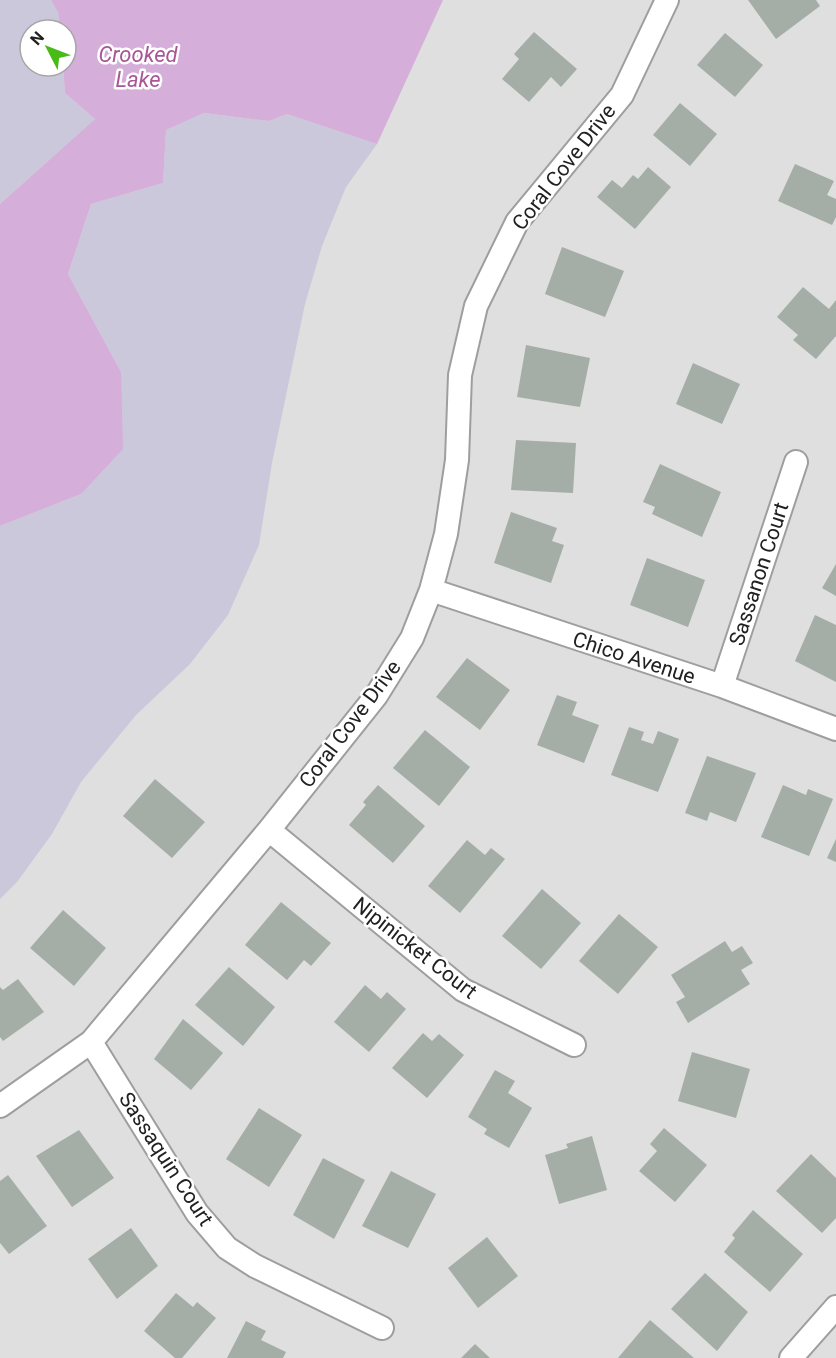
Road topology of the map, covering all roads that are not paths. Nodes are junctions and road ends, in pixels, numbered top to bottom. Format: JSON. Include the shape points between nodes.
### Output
{"nodes":[{"id":1,"x":667,"y":0,"type":"edge"},
{"id":2,"x":796,"y":462,"type":"dead end"},
{"id":3,"x":431,"y":590,"type":"junction"},
{"id":4,"x":722,"y":686,"type":"junction"},
{"id":5,"x":836,"y":729,"type":"edge"},
{"id":6,"x":269,"y":830,"type":"junction"},
{"id":7,"x":91,"y":1042,"type":"junction"},
{"id":8,"x":574,"y":1045,"type":"dead end"},
{"id":9,"x":0,"y":1106,"type":"edge"},
{"id":10,"x":836,"y":1307,"type":"edge"},
{"id":11,"x":382,"y":1328,"type":"dead end"},
{"id":12,"x":791,"y":1358,"type":"edge"}],
"edges":[{"from":1,"to":3,"type":"street","name":"Coral Cove Drive","via":[[622,95],[517,222],[476,306],[460,375],[457,460],[446,534]]},
{"from":2,"to":4,"type":"street","name":"Sassanon Court"},
{"from":3,"to":4,"type":"street","name":"Chico Avenue"},
{"from":3,"to":6,"type":"street","name":"Coral Cove Drive","via":[[412,638],[376,696]]},
{"from":4,"to":5,"type":"street","name":"Chico Avenue"},
{"from":6,"to":7,"type":"street","name":"Coral Cove Drive"},
{"from":6,"to":8,"type":"street","name":"Nipinicket Court","via":[[463,990]]},
{"from":7,"to":9,"type":"street","name":"Coral Cove Drive"},
{"from":7,"to":11,"type":"street","name":"Sassaquin Court","via":[[196,1213],[227,1248],[255,1266]]},
{"from":10,"to":12,"type":"street"}]}
